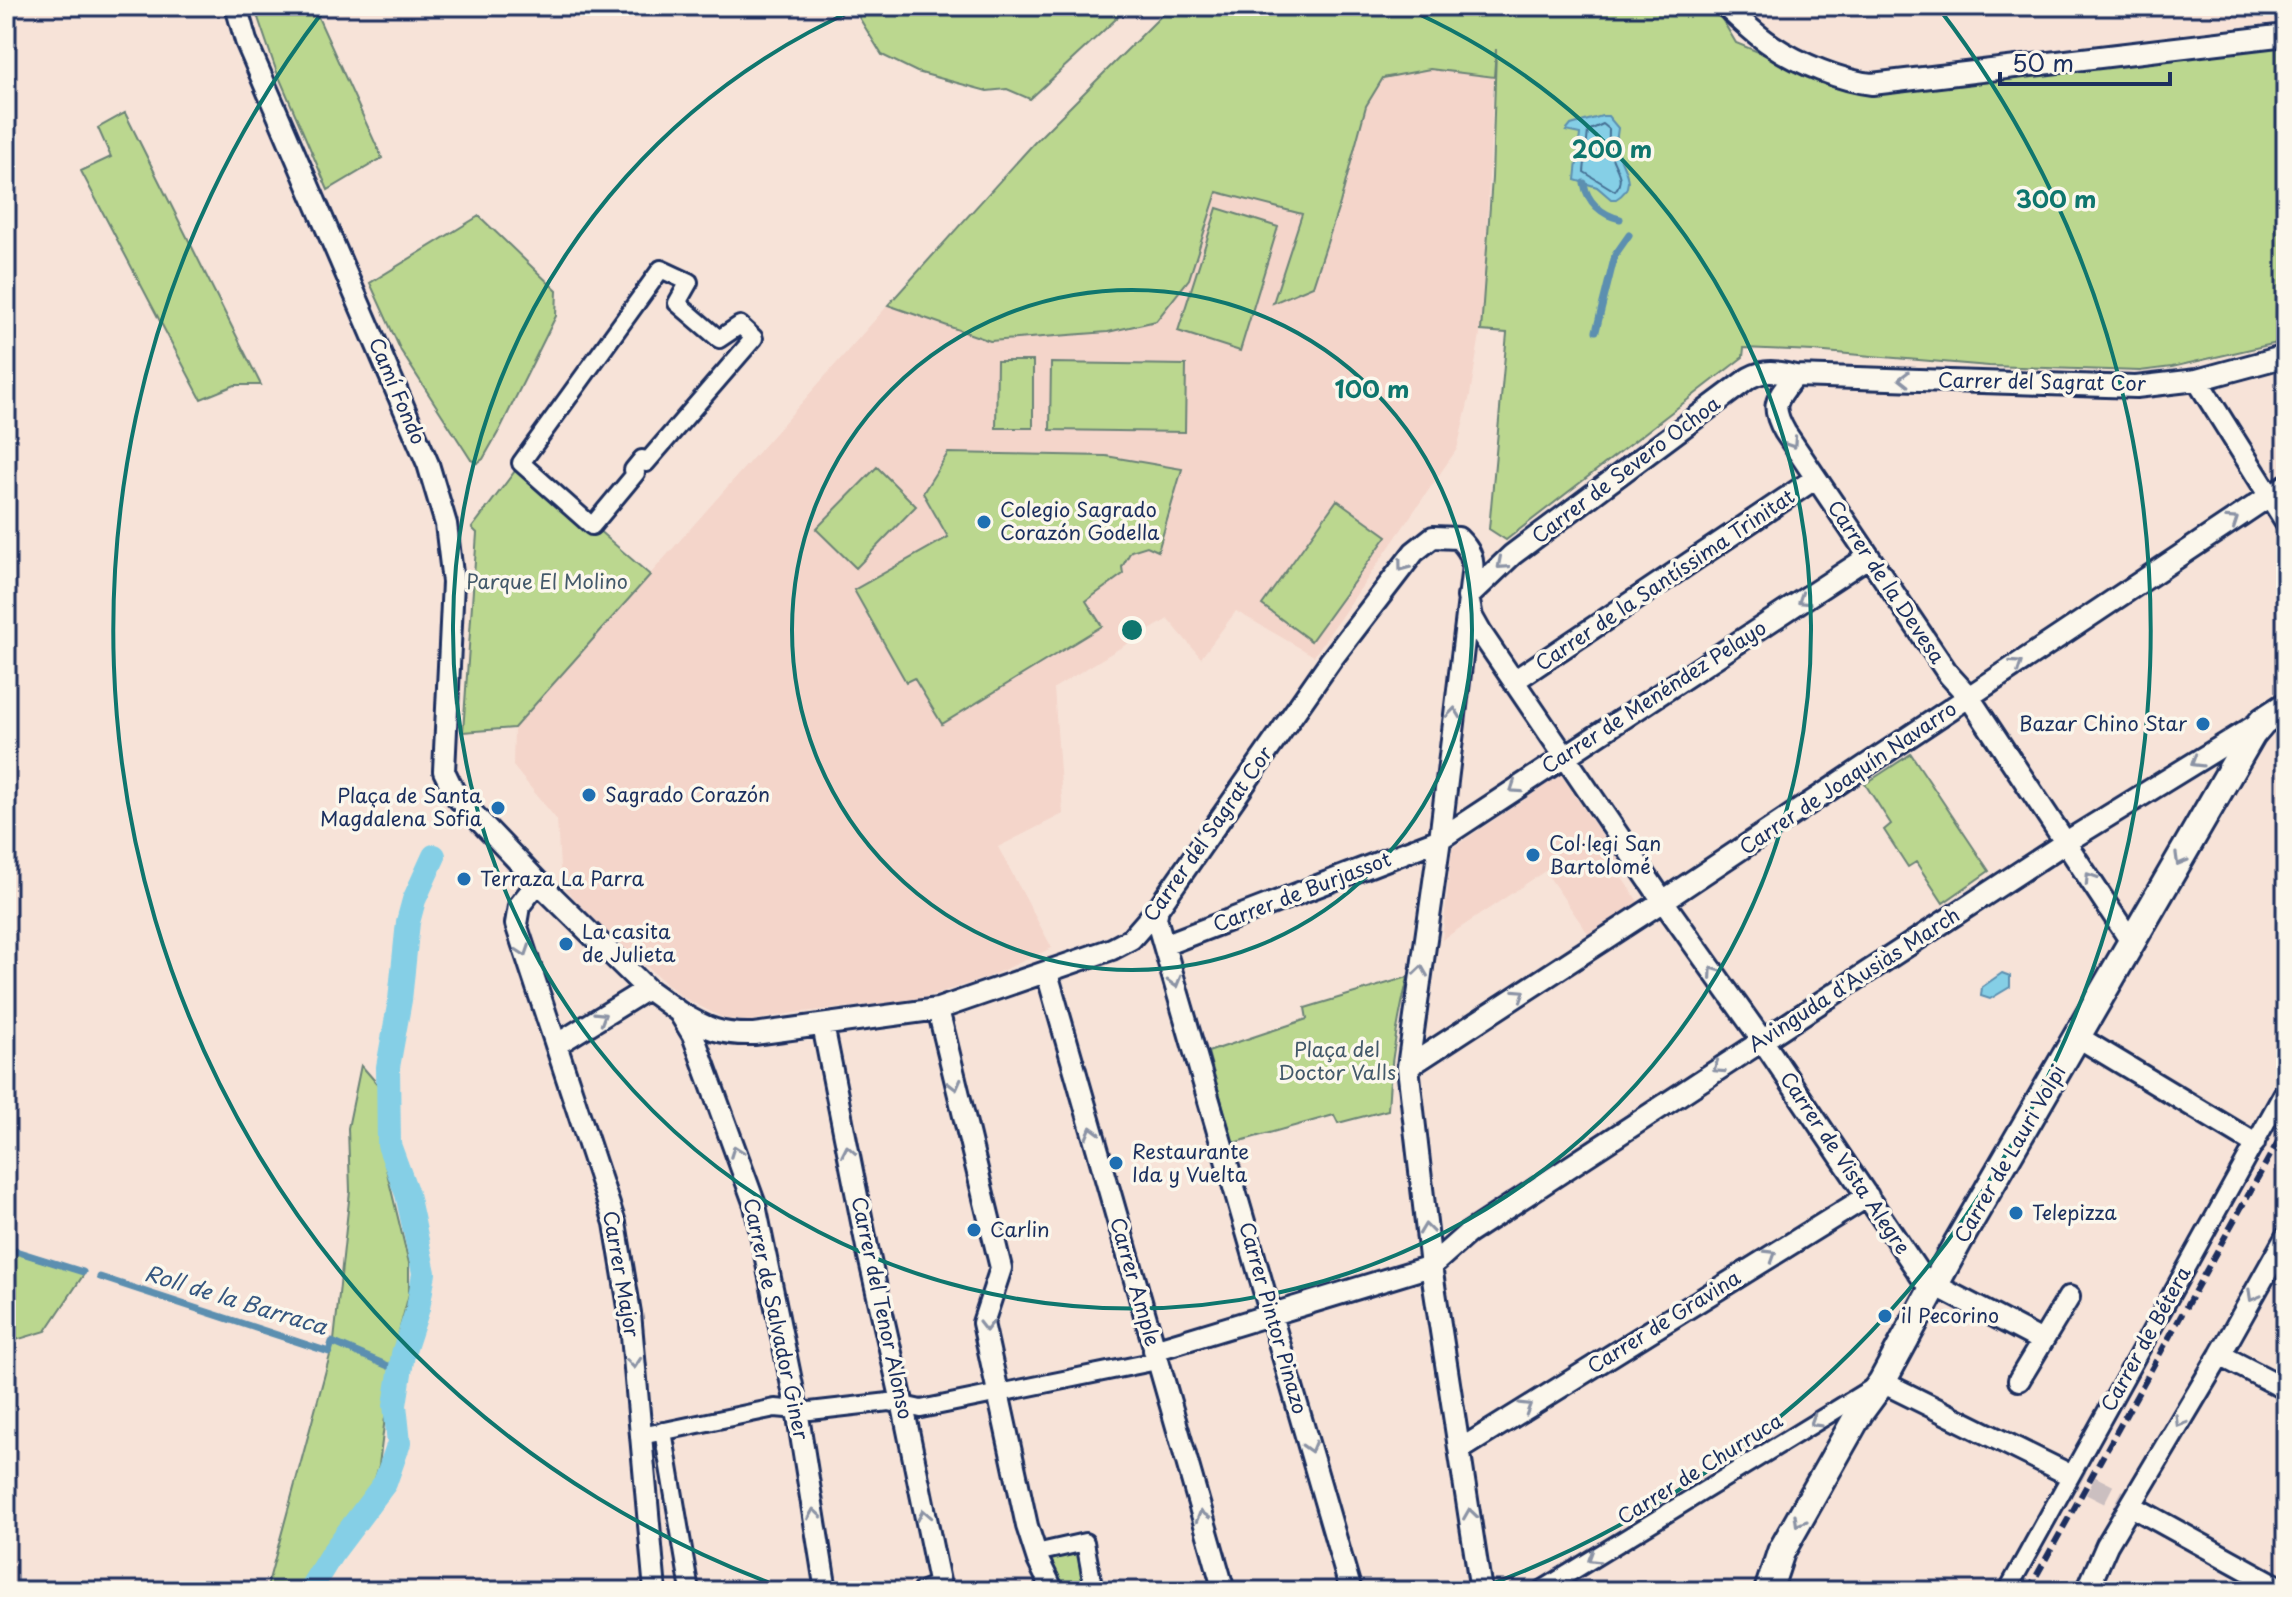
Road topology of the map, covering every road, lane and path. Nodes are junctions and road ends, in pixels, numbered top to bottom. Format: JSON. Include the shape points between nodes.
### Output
{"nodes":[{"id":1,"x":236,"y":6,"type":"edge"},
{"id":2,"x":1725,"y":6,"type":"edge"},
{"id":3,"x":2286,"y":35,"type":"edge"},
{"id":4,"x":750,"y":343,"type":"joint"},
{"id":5,"x":2286,"y":356,"type":"edge"},
{"id":6,"x":1795,"y":376,"type":"junction"},
{"id":7,"x":2197,"y":380,"type":"junction"},
{"id":8,"x":1816,"y":478,"type":"junction"},
{"id":9,"x":2278,"y":491,"type":"edge"},
{"id":10,"x":2286,"y":522,"type":"edge"},
{"id":11,"x":1868,"y":557,"type":"junction"},
{"id":12,"x":1468,"y":597,"type":"junction"},
{"id":13,"x":1514,"y":681,"type":"junction"},
{"id":14,"x":1969,"y":697,"type":"junction"},
{"id":15,"x":2286,"y":706,"type":"edge"},
{"id":16,"x":2263,"y":721,"type":"junction"},
{"id":17,"x":1564,"y":755,"type":"junction"},
{"id":18,"x":1440,"y":839,"type":"junction"},
{"id":19,"x":2066,"y":842,"type":"junction"},
{"id":20,"x":538,"y":882,"type":"junction"},
{"id":21,"x":1663,"y":901,"type":"junction"},
{"id":22,"x":1158,"y":908,"type":"junction"},
{"id":23,"x":2132,"y":943,"type":"junction"},
{"id":24,"x":1164,"y":945,"type":"junction"},
{"id":25,"x":1047,"y":973,"type":"junction"},
{"id":26,"x":647,"y":989,"type":"junction"},
{"id":27,"x":938,"y":1009,"type":"junction"},
{"id":28,"x":679,"y":1012,"type":"junction"},
{"id":29,"x":823,"y":1025,"type":"junction"},
{"id":30,"x":2078,"y":1037,"type":"junction"},
{"id":31,"x":1762,"y":1040,"type":"junction"},
{"id":32,"x":556,"y":1045,"type":"junction"},
{"id":33,"x":1408,"y":1067,"type":"junction"},
{"id":34,"x":2286,"y":1087,"type":"edge"},
{"id":35,"x":2254,"y":1143,"type":"junction"},
{"id":36,"x":1868,"y":1196,"type":"junction"},
{"id":37,"x":2286,"y":1237,"type":"edge"},
{"id":38,"x":1431,"y":1266,"type":"junction"},
{"id":39,"x":1935,"y":1287,"type":"junction"},
{"id":40,"x":2069,"y":1297,"type":"dead end"},
{"id":41,"x":1272,"y":1315,"type":"junction"},
{"id":42,"x":2042,"y":1341,"type":"junction"},
{"id":43,"x":1155,"y":1355,"type":"junction"},
{"id":44,"x":2220,"y":1355,"type":"junction"},
{"id":45,"x":2019,"y":1380,"type":"dead end"},
{"id":46,"x":1882,"y":1382,"type":"junction"},
{"id":47,"x":2286,"y":1389,"type":"edge"},
{"id":48,"x":997,"y":1394,"type":"junction"},
{"id":49,"x":903,"y":1406,"type":"junction"},
{"id":50,"x":797,"y":1410,"type":"junction"},
{"id":51,"x":663,"y":1431,"type":"junction"},
{"id":52,"x":641,"y":1436,"type":"junction"},
{"id":53,"x":1461,"y":1449,"type":"junction"},
{"id":54,"x":2064,"y":1472,"type":"tunnel mouth"},
{"id":55,"x":2137,"y":1509,"type":"tunnel mouth"},
{"id":56,"x":1036,"y":1553,"type":"junction"},
{"id":57,"x":933,"y":1589,"type":"edge"},
{"id":58,"x":2284,"y":1589,"type":"edge"},
{"id":59,"x":655,"y":1591,"type":"edge"},
{"id":60,"x":690,"y":1591,"type":"edge"},
{"id":61,"x":826,"y":1591,"type":"edge"},
{"id":62,"x":1053,"y":1591,"type":"edge"},
{"id":63,"x":1094,"y":1591,"type":"edge"},
{"id":64,"x":1224,"y":1591,"type":"edge"},
{"id":65,"x":1351,"y":1591,"type":"edge"},
{"id":66,"x":1481,"y":1591,"type":"edge"},
{"id":67,"x":1540,"y":1591,"type":"edge"},
{"id":68,"x":1768,"y":1591,"type":"edge"},
{"id":69,"x":2007,"y":1591,"type":"edge"},
{"id":70,"x":2087,"y":1591,"type":"edge"}],
"edges":[{"from":1,"to":20,"type":"street","name":"Camí Fondo","via":[[246,41],[428,464],[446,524],[453,582],[444,771],[456,796]]},
{"from":2,"to":3,"type":"street","via":[[1781,51],[1872,84]]},
{"from":4,"to":4,"type":"street","via":[[754,338],[740,325],[719,339],[677,303],[689,282],[661,269],[521,463],[592,526],[642,459],[646,463]]},
{"from":5,"to":7,"type":"street","name":"Carrer del Sagrat Cor"},
{"from":7,"to":6,"type":"street","name":"Carrer del Sagrat Cor","one_way":true,"via":[[2136,387]]},
{"from":6,"to":8,"type":"street","name":"Carrer de la Devesa","one_way":true,"via":[[1775,409]]},
{"from":6,"to":12,"type":"street","name":"Carrer de Severo Ochoa","one_way":true,"via":[[1761,372],[1749,378],[1512,555]]},
{"from":7,"to":9,"type":"street"},
{"from":8,"to":11,"type":"street","name":"Carrer de la Devesa"},
{"from":8,"to":13,"type":"street","name":"Carrer de la Santíssima Trinitat"},
{"from":9,"to":10,"type":"street"},
{"from":14,"to":9,"type":"street","name":"Carrer de Joaquín Navarro","one_way":true},
{"from":11,"to":14,"type":"street","name":"Carrer de la Devesa"},
{"from":11,"to":17,"type":"street","name":"Carrer de Menéndez Pelayo","one_way":true},
{"from":12,"to":13,"type":"street","name":"Carrer de Vista Alegre","via":[[1476,625]]},
{"from":18,"to":12,"type":"street","one_way":true},
{"from":12,"to":22,"type":"street","name":"Carrer del Sagrat Cor","one_way":true,"via":[[1473,560],[1458,538],[1433,537],[1414,552],[1331,660]]},
{"from":13,"to":17,"type":"street","name":"Carrer de Vista Alegre"},
{"from":14,"to":19,"type":"street","name":"Carrer de la Devesa"},
{"from":14,"to":21,"type":"street","name":"Carrer de Joaquín Navarro"},
{"from":15,"to":16,"type":"street","name":"Avinguda d'Ausiàs March"},
{"from":16,"to":19,"type":"street","name":"Avinguda d'Ausiàs March","one_way":true},
{"from":16,"to":23,"type":"street","name":"Carrer de Lauri Volpi","one_way":true},
{"from":17,"to":18,"type":"street","name":"Carrer de Menéndez Pelayo","one_way":true},
{"from":17,"to":21,"type":"street","name":"Carrer de Vista Alegre"},
{"from":18,"to":24,"type":"street","name":"Carrer de Burjassot"},
{"from":33,"to":18,"type":"street","one_way":true},
{"from":23,"to":19,"type":"street","name":"Carrer de la Devesa","one_way":true},
{"from":19,"to":31,"type":"street","name":"Avinguda d'Ausiàs March"},
{"from":20,"to":26,"type":"street","name":"Carrer de Salvador Giner"},
{"from":20,"to":32,"type":"street","name":"Carrer Major","one_way":true,"via":[[519,906],[516,924]]},
{"from":31,"to":21,"type":"street","name":"Carrer de Vista Alegre","one_way":true},
{"from":33,"to":21,"type":"street","name":"Carrer de Joaquín Navarro","one_way":true},
{"from":22,"to":24,"type":"street","name":"Carrer Pintor Pinazo"},
{"from":22,"to":25,"type":"street","name":"Carrer del Sagrat Cor","via":[[1131,939]]},
{"from":23,"to":30,"type":"street","name":"Carrer de Lauri Volpi"},
{"from":24,"to":41,"type":"street","name":"Carrer Pintor Pinazo","one_way":true},
{"from":25,"to":27,"type":"street","name":"Carrer del Sagrat Cor"},
{"from":43,"to":25,"type":"street","name":"Carrer Ample","one_way":true},
{"from":26,"to":28,"type":"street","name":"Carrer de Salvador Giner"},
{"from":32,"to":26,"type":"street","one_way":true},
{"from":27,"to":29,"type":"street","name":"Carrer del Sagrat Cor"},
{"from":27,"to":48,"type":"street","one_way":true,"via":[[1001,1268],[983,1323]]},
{"from":28,"to":29,"type":"street","name":"Carrer del Sagrat Cor","via":[[730,1034]]},
{"from":50,"to":28,"type":"street","name":"Carrer de Salvador Giner","one_way":true,"via":[[755,1205],[693,1035]]},
{"from":49,"to":29,"type":"street","name":"Carrer del Tenor Alonso","one_way":true},
{"from":30,"to":35,"type":"street"},
{"from":30,"to":39,"type":"street","name":"Carrer de Lauri Volpi"},
{"from":31,"to":36,"type":"street","name":"Carrer de Vista Alegre"},
{"from":31,"to":38,"type":"street","name":"Avinguda d'Ausiàs March","one_way":true,"via":[[1467,1234]]},
{"from":32,"to":52,"type":"street","name":"Carrer Major","one_way":true,"via":[[615,1223]]},
{"from":38,"to":33,"type":"street","one_way":true},
{"from":34,"to":35,"type":"street","name":"Carrer de Bétera"},
{"from":35,"to":69,"type":"street","name":"Carrer de Bétera"},
{"from":36,"to":39,"type":"street","name":"Carrer de Vista Alegre","via":[[1923,1279]]},
{"from":53,"to":36,"type":"street","name":"Carrer de Gravina","one_way":true},
{"from":37,"to":44,"type":"street","one_way":true},
{"from":38,"to":41,"type":"street"},
{"from":38,"to":53,"type":"street"},
{"from":39,"to":42,"type":"street"},
{"from":39,"to":46,"type":"street","name":"Carrer de Lauri Volpi"},
{"from":40,"to":42,"type":"street"},
{"from":41,"to":43,"type":"street"},
{"from":41,"to":65,"type":"street","name":"Carrer Pintor Pinazo","one_way":true},
{"from":42,"to":45,"type":"street"},
{"from":43,"to":48,"type":"street"},
{"from":64,"to":43,"type":"street","name":"Carrer Ample","one_way":true},
{"from":44,"to":47,"type":"street"},
{"from":44,"to":70,"type":"street","one_way":true,"via":[[2107,1545]]},
{"from":46,"to":54,"type":"street"},
{"from":46,"to":67,"type":"street","name":"Carrer de Churruca","one_way":true},
{"from":46,"to":68,"type":"street","name":"Carrer de Lauri Volpi","one_way":true,"via":[[1781,1552]]},
{"from":48,"to":49,"type":"street","via":[[921,1409]]},
{"from":48,"to":56,"type":"street"},
{"from":49,"to":50,"type":"street","via":[[889,1402]]},
{"from":57,"to":49,"type":"street","name":"Carrer del Tenor Alonso","one_way":true},
{"from":50,"to":51,"type":"street","via":[[775,1408]]},
{"from":61,"to":50,"type":"street","name":"Carrer de Salvador Giner","one_way":true},
{"from":51,"to":52,"type":"street"},
{"from":51,"to":60,"type":"street"},
{"from":52,"to":59,"type":"street","name":"Carrer Major"},
{"from":66,"to":53,"type":"street","one_way":true},
{"from":55,"to":58,"type":"street"},
{"from":56,"to":62,"type":"street"},
{"from":56,"to":63,"type":"street","via":[[1085,1542]]}]}
